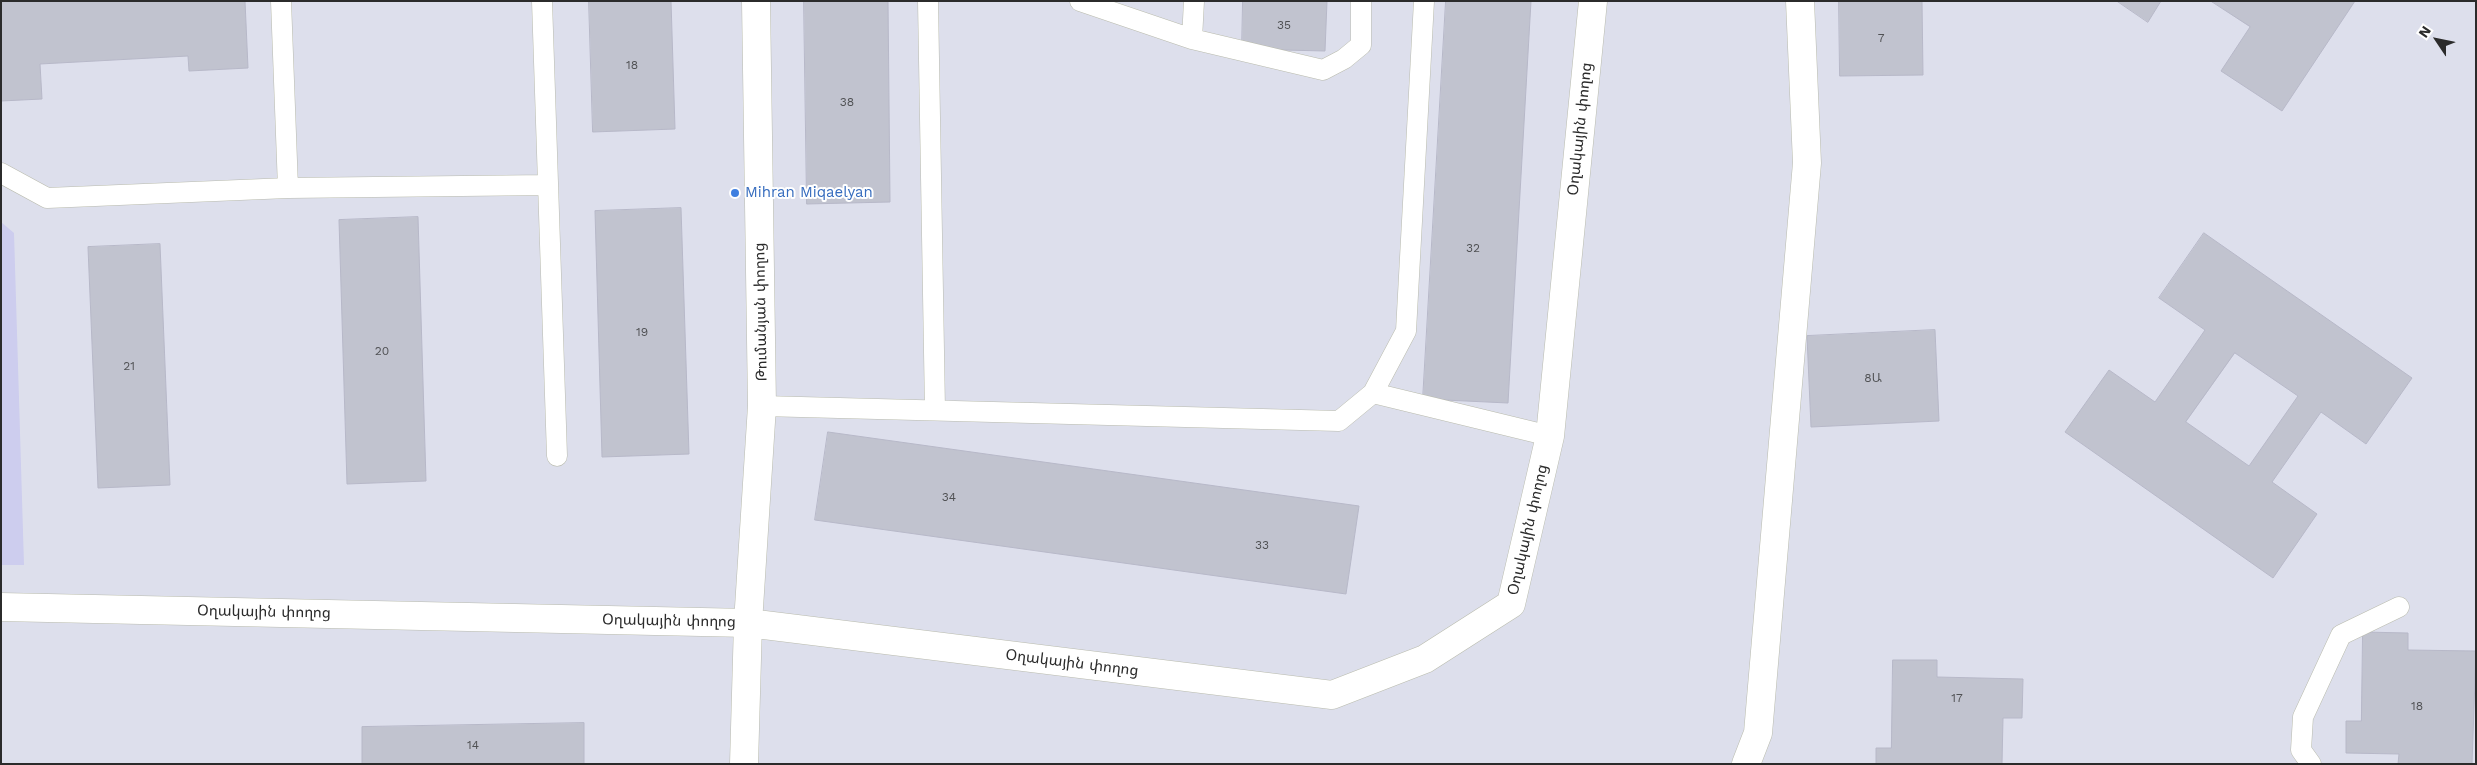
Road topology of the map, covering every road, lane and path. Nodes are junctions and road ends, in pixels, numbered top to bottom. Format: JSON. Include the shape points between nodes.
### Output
{"nodes":[{"id":1,"x":281,"y":1,"type":"edge"},
{"id":2,"x":542,"y":1,"type":"edge"},
{"id":3,"x":756,"y":1,"type":"edge"},
{"id":4,"x":928,"y":1,"type":"edge"},
{"id":5,"x":1080,"y":1,"type":"edge"},
{"id":6,"x":1194,"y":1,"type":"edge"},
{"id":7,"x":1361,"y":1,"type":"edge"},
{"id":8,"x":1424,"y":1,"type":"edge"},
{"id":9,"x":1593,"y":1,"type":"edge"},
{"id":10,"x":1800,"y":1,"type":"edge"},
{"id":11,"x":1192,"y":39,"type":"junction"},
{"id":12,"x":1,"y":173,"type":"edge"},
{"id":13,"x":548,"y":185,"type":"junction"},
{"id":14,"x":288,"y":188,"type":"junction"},
{"id":15,"x":1373,"y":393,"type":"junction"},
{"id":16,"x":762,"y":406,"type":"junction"},
{"id":17,"x":936,"y":410,"type":"junction"},
{"id":18,"x":1550,"y":436,"type":"junction"},
{"id":19,"x":557,"y":456,"type":"dead end"},
{"id":20,"x":1,"y":606,"type":"edge"},
{"id":21,"x":2399,"y":607,"type":"dead end"},
{"id":22,"x":748,"y":623,"type":"junction"},
{"id":23,"x":744,"y":764,"type":"edge"},
{"id":24,"x":1746,"y":764,"type":"edge"},
{"id":25,"x":2310,"y":764,"type":"edge"}],
"edges":[{"from":1,"to":14,"type":"lane"},
{"from":2,"to":13,"type":"lane"},
{"from":3,"to":16,"type":"street","name":"Թումանյան փողոց"},
{"from":4,"to":17,"type":"lane"},
{"from":5,"to":11,"type":"lane"},
{"from":6,"to":11,"type":"lane"},
{"from":7,"to":11,"type":"lane","via":[[1360,45],[1344,59],[1323,70]]},
{"from":8,"to":15,"type":"lane","via":[[1406,331]]},
{"from":9,"to":18,"type":"street","name":"Օղակային փողոց"},
{"from":10,"to":24,"type":"street","via":[[1806,163],[1758,733]]},
{"from":12,"to":14,"type":"lane","via":[[47,198]]},
{"from":13,"to":14,"type":"lane"},
{"from":13,"to":19,"type":"lane"},
{"from":15,"to":17,"type":"lane","via":[[1339,421]]},
{"from":15,"to":18,"type":"lane"},
{"from":16,"to":17,"type":"lane"},
{"from":16,"to":22,"type":"street","name":"Թումանյան փողոց"},
{"from":18,"to":22,"type":"street","name":"Օղակային փողոց","via":[[1511,604],[1425,659],[1332,695]]},
{"from":20,"to":22,"type":"street","name":"Օղակային փողոց"},
{"from":21,"to":25,"type":"lane","via":[[2341,635],[2303,717],[2301,750]]},
{"from":22,"to":23,"type":"street","name":"Թումանյան փողոց"}]}
